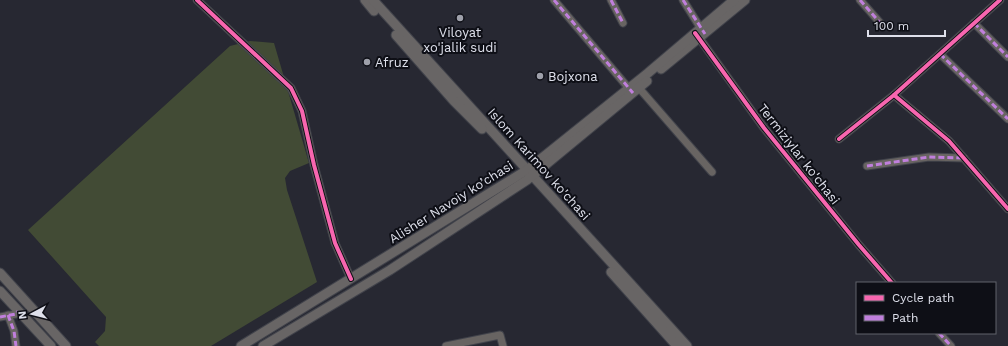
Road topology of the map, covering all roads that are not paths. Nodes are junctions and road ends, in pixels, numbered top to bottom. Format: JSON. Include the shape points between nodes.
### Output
{"nodes":[{"id":1,"x":197,"y":0,"type":"edge"},
{"id":2,"x":364,"y":0,"type":"edge"},
{"id":3,"x":372,"y":0,"type":"edge"},
{"id":4,"x":554,"y":0,"type":"edge"},
{"id":5,"x":611,"y":0,"type":"edge"},
{"id":6,"x":683,"y":0,"type":"edge"},
{"id":7,"x":734,"y":0,"type":"edge"},
{"id":8,"x":745,"y":0,"type":"edge"},
{"id":9,"x":860,"y":0,"type":"edge"},
{"id":10,"x":1000,"y":0,"type":"edge"},
{"id":11,"x":623,"y":23,"type":"dead end"},
{"id":12,"x":974,"y":23,"type":"junction"},
{"id":13,"x":882,"y":25,"type":"dead end"},
{"id":14,"x":700,"y":33,"type":"junction"},
{"id":15,"x":940,"y":54,"type":"junction"},
{"id":16,"x":1008,"y":57,"type":"edge"},
{"id":17,"x":634,"y":89,"type":"junction"},
{"id":18,"x":894,"y":95,"type":"junction"},
{"id":19,"x":1008,"y":119,"type":"edge"},
{"id":20,"x":840,"y":139,"type":"dead end"},
{"id":21,"x":964,"y":158,"type":"junction"},
{"id":22,"x":867,"y":166,"type":"dead end"},
{"id":23,"x":712,"y":172,"type":"dead end"},
{"id":24,"x":527,"y":175,"type":"junction"},
{"id":25,"x":1008,"y":209,"type":"edge"},
{"id":26,"x":0,"y":273,"type":"edge"},
{"id":27,"x":351,"y":279,"type":"junction"},
{"id":28,"x":891,"y":282,"type":"edge"},
{"id":29,"x":342,"y":284,"type":"junction"},
{"id":30,"x":0,"y":291,"type":"edge"},
{"id":31,"x":349,"y":294,"type":"junction"},
{"id":32,"x":18,"y":312,"type":"junction"},
{"id":33,"x":8,"y":315,"type":"junction"},
{"id":34,"x":0,"y":316,"type":"edge"},
{"id":35,"x":940,"y":334,"type":"edge"},
{"id":36,"x":16,"y":346,"type":"edge"},
{"id":37,"x":51,"y":346,"type":"edge"},
{"id":38,"x":66,"y":346,"type":"edge"},
{"id":39,"x":241,"y":346,"type":"edge"},
{"id":40,"x":263,"y":346,"type":"edge"},
{"id":41,"x":446,"y":346,"type":"edge"},
{"id":42,"x":503,"y":346,"type":"edge"},
{"id":43,"x":677,"y":346,"type":"edge"},
{"id":44,"x":687,"y":346,"type":"edge"},
{"id":45,"x":951,"y":346,"type":"edge"}],
"edges":[{"from":1,"to":27,"type":"street","via":[[291,88],[302,111],[335,243]]},
{"from":2,"to":24,"type":"main road","name":"Islom Karimov ko'chasi","via":[[454,101]]},
{"from":3,"to":24,"type":"main road","name":"Islom Karimov ko'chasi"},
{"from":4,"to":17,"type":"street"},
{"from":5,"to":11,"type":"street"},
{"from":6,"to":14,"type":"street","name":"Termiziylar ko'chasi"},
{"from":7,"to":14,"type":"main road","name":"Alisher Navoiy ko’chasi"},
{"from":8,"to":14,"type":"main road","name":"Alisher Navoiy ko’chasi"},
{"from":9,"to":13,"type":"street"},
{"from":10,"to":12,"type":"street"},
{"from":12,"to":15,"type":"street"},
{"from":12,"to":16,"type":"street"},
{"from":14,"to":17,"type":"main road","name":"Alisher Navoiy ko’chasi"},
{"from":14,"to":28,"type":"street","name":"Termiziylar ko'chasi","via":[[764,128]]},
{"from":15,"to":18,"type":"street"},
{"from":15,"to":19,"type":"street"},
{"from":17,"to":23,"type":"street"},
{"from":17,"to":24,"type":"main road","name":"Alisher Navoiy ko’chasi"},
{"from":18,"to":20,"type":"street"},
{"from":18,"to":21,"type":"street","via":[[949,141]]},
{"from":21,"to":22,"type":"street","via":[[929,157]]},
{"from":21,"to":25,"type":"street"},
{"from":24,"to":27,"type":"main road","name":"Alisher Navoiy ko’chasi"},
{"from":24,"to":31,"type":"main road","name":"Alisher Navoiy ko’chasi","via":[[390,270]]},
{"from":24,"to":43,"type":"main road","name":"Islom Karimov ko'chasi"},
{"from":24,"to":44,"type":"main road","name":"Islom Karimov ko'chasi"},
{"from":26,"to":38,"type":"main road"},
{"from":27,"to":29,"type":"main road","name":"Alisher Navoiy ko’chasi"},
{"from":29,"to":31,"type":"main road"},
{"from":29,"to":39,"type":"main road","name":"Alisher Navoiy ko’chasi"},
{"from":30,"to":32,"type":"main road"},
{"from":31,"to":40,"type":"main road","name":"Alisher Navoiy ko’chasi"},
{"from":32,"to":33,"type":"street"},
{"from":32,"to":37,"type":"main road"},
{"from":33,"to":34,"type":"street"},
{"from":33,"to":36,"type":"street"},
{"from":35,"to":45,"type":"street"},
{"from":41,"to":42,"type":"street","via":[[500,335]]}]}
